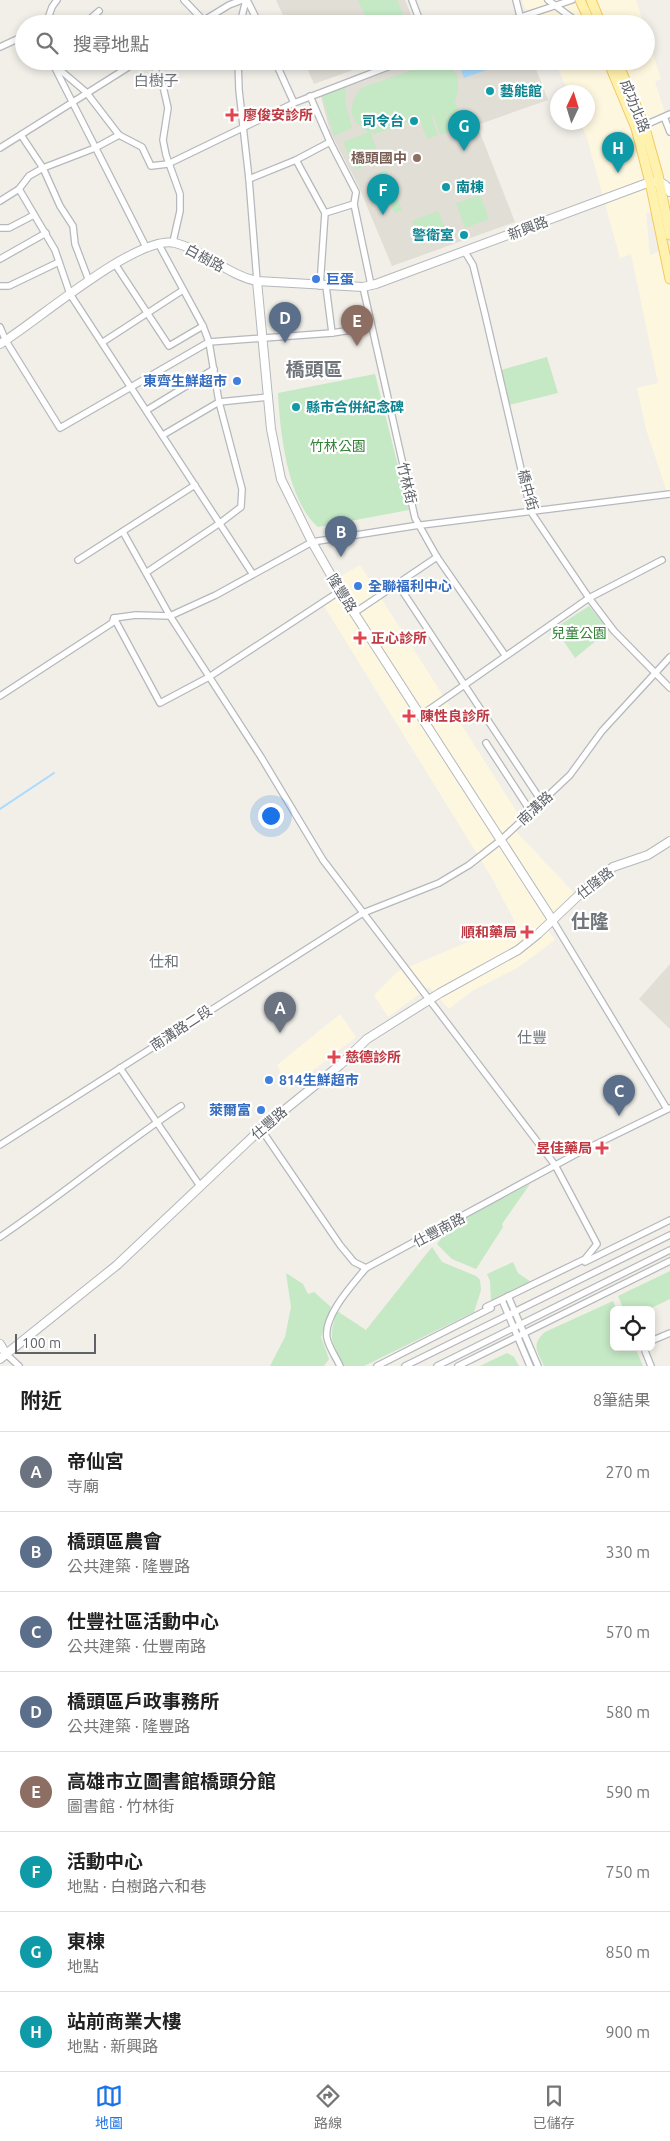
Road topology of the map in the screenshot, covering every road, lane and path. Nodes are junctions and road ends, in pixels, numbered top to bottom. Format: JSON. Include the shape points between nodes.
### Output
{"nodes":[{"id":1,"x":57,"y":0,"type":"edge"},
{"id":2,"x":184,"y":0,"type":"edge"},
{"id":3,"x":242,"y":0,"type":"edge"},
{"id":4,"x":247,"y":0,"type":"edge"},
{"id":5,"x":412,"y":0,"type":"edge"},
{"id":6,"x":516,"y":0,"type":"edge"},
{"id":7,"x":548,"y":0,"type":"edge"},
{"id":8,"x":572,"y":0,"type":"edge"},
{"id":9,"x":580,"y":0,"type":"edge"},
{"id":10,"x":591,"y":0,"type":"edge"},
{"id":11,"x":554,"y":5,"type":"junction"},
{"id":12,"x":99,"y":10,"type":"dead end"},
{"id":13,"x":49,"y":15,"type":"edge"},
{"id":14,"x":94,"y":15,"type":"edge"},
{"id":15,"x":196,"y":15,"type":"edge"},
{"id":16,"x":213,"y":15,"type":"edge"},
{"id":17,"x":243,"y":15,"type":"edge"},
{"id":18,"x":254,"y":15,"type":"edge"},
{"id":19,"x":418,"y":15,"type":"edge"},
{"id":20,"x":520,"y":15,"type":"edge"},
{"id":21,"x":523,"y":15,"type":"edge"},
{"id":22,"x":568,"y":15,"type":"edge"},
{"id":23,"x":587,"y":15,"type":"edge"},
{"id":24,"x":597,"y":15,"type":"edge"},
{"id":25,"x":15,"y":40,"type":"edge"},
{"id":26,"x":0,"y":46,"type":"edge"},
{"id":27,"x":57,"y":70,"type":"edge"},
{"id":28,"x":63,"y":70,"type":"edge"},
{"id":29,"x":123,"y":70,"type":"edge"},
{"id":30,"x":155,"y":70,"type":"edge"},
{"id":31,"x":238,"y":70,"type":"edge"},
{"id":32,"x":280,"y":70,"type":"edge"},
{"id":33,"x":378,"y":70,"type":"edge"},
{"id":34,"x":612,"y":70,"type":"edge"},
{"id":35,"x":620,"y":70,"type":"edge"},
{"id":36,"x":86,"y":92,"type":"junction"},
{"id":37,"x":310,"y":96,"type":"junction"},
{"id":38,"x":71,"y":101,"type":"junction"},
{"id":39,"x":294,"y":103,"type":"junction"},
{"id":40,"x":667,"y":115,"type":"edge"},
{"id":41,"x":243,"y":127,"type":"junction"},
{"id":42,"x":640,"y":127,"type":"junction"},
{"id":43,"x":670,"y":132,"type":"edge"},
{"id":44,"x":21,"y":135,"type":"junction"},
{"id":45,"x":118,"y":135,"type":"junction"},
{"id":46,"x":330,"y":142,"type":"junction"},
{"id":47,"x":0,"y":148,"type":"edge"},
{"id":48,"x":95,"y":148,"type":"junction"},
{"id":49,"x":296,"y":160,"type":"junction"},
{"id":50,"x":168,"y":164,"type":"junction"},
{"id":51,"x":43,"y":168,"type":"junction"},
{"id":52,"x":249,"y":179,"type":"junction"},
{"id":53,"x":655,"y":182,"type":"junction"},
{"id":54,"x":19,"y":189,"type":"junction"},
{"id":55,"x":670,"y":192,"type":"edge"},
{"id":56,"x":0,"y":201,"type":"edge"},
{"id":57,"x":354,"y":204,"type":"junction"},
{"id":58,"x":325,"y":213,"type":"junction"},
{"id":59,"x":34,"y":215,"type":"junction"},
{"id":60,"x":0,"y":228,"type":"edge"},
{"id":61,"x":46,"y":233,"type":"junction"},
{"id":62,"x":670,"y":236,"type":"edge"},
{"id":63,"x":173,"y":242,"type":"junction"},
{"id":64,"x":158,"y":243,"type":"junction"},
{"id":65,"x":146,"y":247,"type":"junction"},
{"id":66,"x":465,"y":252,"type":"junction"},
{"id":67,"x":0,"y":259,"type":"edge"},
{"id":68,"x":60,"y":262,"type":"junction"},
{"id":69,"x":115,"y":264,"type":"junction"},
{"id":70,"x":405,"y":274,"type":"joint"},
{"id":71,"x":670,"y":279,"type":"edge"},
{"id":72,"x":89,"y":281,"type":"junction"},
{"id":73,"x":257,"y":281,"type":"junction"},
{"id":74,"x":0,"y":286,"type":"edge"},
{"id":75,"x":323,"y":286,"type":"junction"},
{"id":76,"x":367,"y":286,"type":"junction"},
{"id":77,"x":183,"y":290,"type":"junction"},
{"id":78,"x":70,"y":294,"type":"junction"},
{"id":79,"x":148,"y":313,"type":"junction"},
{"id":80,"x":203,"y":326,"type":"junction"},
{"id":81,"x":371,"y":327,"type":"junction"},
{"id":82,"x":0,"y":328,"type":"edge"},
{"id":83,"x":332,"y":333,"type":"junction"},
{"id":84,"x":263,"y":339,"type":"junction"},
{"id":85,"x":3,"y":342,"type":"edge"},
{"id":86,"x":103,"y":342,"type":"junction"},
{"id":87,"x":209,"y":342,"type":"junction"},
{"id":88,"x":214,"y":369,"type":"junction"},
{"id":89,"x":132,"y":387,"type":"junction"},
{"id":90,"x":269,"y":397,"type":"junction"},
{"id":91,"x":219,"y":402,"type":"junction"},
{"id":92,"x":147,"y":410,"type":"junction"},
{"id":93,"x":163,"y":435,"type":"junction"},
{"id":94,"x":195,"y":485,"type":"junction"},
{"id":95,"x":670,"y":494,"type":"edge"},
{"id":96,"x":532,"y":512,"type":"junction"},
{"id":97,"x":220,"y":524,"type":"junction"},
{"id":98,"x":419,"y":526,"type":"junction"},
{"id":99,"x":123,"y":532,"type":"junction"},
{"id":100,"x":312,"y":542,"type":"junction"},
{"id":101,"x":437,"y":557,"type":"junction"},
{"id":102,"x":78,"y":560,"type":"dead end"},
{"id":103,"x":662,"y":560,"type":"dead end"},
{"id":104,"x":147,"y":572,"type":"junction"},
{"id":105,"x":252,"y":573,"type":"junction"},
{"id":106,"x":397,"y":583,"type":"junction"},
{"id":107,"x":340,"y":591,"type":"junction"},
{"id":108,"x":589,"y":598,"type":"junction"},
{"id":109,"x":354,"y":613,"type":"junction"},
{"id":110,"x":170,"y":616,"type":"junction"},
{"id":111,"x":114,"y":618,"type":"junction"},
{"id":112,"x":505,"y":655,"type":"junction"},
{"id":113,"x":670,"y":657,"type":"edge"},
{"id":114,"x":656,"y":673,"type":"junction"},
{"id":115,"x":209,"y":677,"type":"junction"},
{"id":116,"x":464,"y":685,"type":"junction"},
{"id":117,"x":670,"y":688,"type":"edge"},
{"id":118,"x":0,"y":696,"type":"edge"},
{"id":119,"x":420,"y":716,"type":"junction"},
{"id":120,"x":486,"y":743,"type":"dead end"},
{"id":121,"x":542,"y":802,"type":"junction"},
{"id":122,"x":531,"y":812,"type":"junction"},
{"id":123,"x":501,"y":840,"type":"junction"},
{"id":124,"x":670,"y":841,"type":"edge"},
{"id":125,"x":363,"y":913,"type":"junction"},
{"id":126,"x":552,"y":921,"type":"junction"},
{"id":127,"x":430,"y":999,"type":"junction"},
{"id":128,"x":120,"y":1068,"type":"junction"},
{"id":129,"x":182,"y":1106,"type":"dead end"},
{"id":130,"x":669,"y":1108,"type":"edge"},
{"id":131,"x":156,"y":1122,"type":"junction"},
{"id":132,"x":261,"y":1129,"type":"junction"},
{"id":133,"x":0,"y":1145,"type":"edge"},
{"id":134,"x":555,"y":1165,"type":"junction"},
{"id":135,"x":200,"y":1186,"type":"junction"},
{"id":136,"x":670,"y":1220,"type":"edge"},
{"id":137,"x":670,"y":1235,"type":"edge"},
{"id":138,"x":0,"y":1236,"type":"edge"},
{"id":139,"x":670,"y":1250,"type":"edge"},
{"id":140,"x":670,"y":1262,"type":"edge"},
{"id":141,"x":366,"y":1268,"type":"junction"},
{"id":142,"x":509,"y":1298,"type":"junction"},
{"id":143,"x":502,"y":1301,"type":"junction"},
{"id":144,"x":486,"y":1307,"type":"dead end"},
{"id":145,"x":515,"y":1312,"type":"junction"},
{"id":146,"x":508,"y":1315,"type":"junction"},
{"id":147,"x":520,"y":1325,"type":"junction"},
{"id":148,"x":514,"y":1328,"type":"junction"},
{"id":149,"x":670,"y":1333,"type":"edge"},
{"id":150,"x":524,"y":1334,"type":"junction"},
{"id":151,"x":518,"y":1337,"type":"junction"},
{"id":152,"x":655,"y":1339,"type":"edge"},
{"id":153,"x":0,"y":1344,"type":"edge"},
{"id":154,"x":645,"y":1351,"type":"edge"},
{"id":155,"x":3,"y":1356,"type":"edge"},
{"id":156,"x":19,"y":1366,"type":"edge"},
{"id":157,"x":340,"y":1366,"type":"edge"},
{"id":158,"x":376,"y":1366,"type":"edge"},
{"id":159,"x":405,"y":1366,"type":"edge"},
{"id":160,"x":437,"y":1366,"type":"edge"},
{"id":161,"x":458,"y":1366,"type":"edge"},
{"id":162,"x":530,"y":1366,"type":"edge"},
{"id":163,"x":538,"y":1366,"type":"edge"},
{"id":164,"x":651,"y":1366,"type":"edge"}],
"edges":[{"from":1,"to":13,"type":"street"},
{"from":2,"to":15,"type":"street"},
{"from":3,"to":16,"type":"street"},
{"from":4,"to":17,"type":"street"},
{"from":4,"to":18,"type":"street"},
{"from":5,"to":19,"type":"street"},
{"from":6,"to":20,"type":"street"},
{"from":7,"to":11,"type":"street"},
{"from":8,"to":11,"type":"street"},
{"from":9,"to":23,"type":"main road"},
{"from":10,"to":24,"type":"main road"},
{"from":11,"to":21,"type":"street"},
{"from":11,"to":22,"type":"street"},
{"from":12,"to":14,"type":"street"},
{"from":25,"to":26,"type":"street"},
{"from":27,"to":38,"type":"street"},
{"from":28,"to":36,"type":"street"},
{"from":29,"to":36,"type":"street"},
{"from":30,"to":50,"type":"street","via":[[168,108],[163,140]]},
{"from":31,"to":41,"type":"street"},
{"from":32,"to":39,"type":"street"},
{"from":33,"to":37,"type":"street"},
{"from":34,"to":42,"type":"main road","name":"成功北路"},
{"from":35,"to":42,"type":"main road","name":"成功北路"},
{"from":36,"to":38,"type":"street"},
{"from":36,"to":45,"type":"street"},
{"from":37,"to":39,"type":"street"},
{"from":37,"to":46,"type":"street","name":"竹林街"},
{"from":38,"to":44,"type":"street"},
{"from":38,"to":48,"type":"street"},
{"from":39,"to":41,"type":"street"},
{"from":40,"to":42,"type":"street"},
{"from":40,"to":43,"type":"street"},
{"from":41,"to":50,"type":"street"},
{"from":41,"to":52,"type":"street"},
{"from":42,"to":53,"type":"main road","name":"成功北路"},
{"from":44,"to":47,"type":"street"},
{"from":44,"to":51,"type":"street"},
{"from":45,"to":48,"type":"street"},
{"from":45,"to":50,"type":"street","via":[[142,147],[151,166]]},
{"from":46,"to":49,"type":"street"},
{"from":46,"to":57,"type":"street","name":"竹林街","via":[[356,192]]},
{"from":48,"to":51,"type":"street"},
{"from":48,"to":65,"type":"street"},
{"from":49,"to":52,"type":"street"},
{"from":49,"to":58,"type":"street"},
{"from":50,"to":63,"type":"street","via":[[180,194]]},
{"from":51,"to":54,"type":"street","via":[[29,176]]},
{"from":51,"to":72,"type":"street","via":[[73,226],[75,244]]},
{"from":52,"to":73,"type":"street"},
{"from":53,"to":55,"type":"street","via":[[668,187]]},
{"from":53,"to":62,"type":"main road"},
{"from":53,"to":66,"type":"street","name":"新興路"},
{"from":53,"to":71,"type":"main road"},
{"from":54,"to":56,"type":"street"},
{"from":54,"to":59,"type":"street"},
{"from":57,"to":58,"type":"street"},
{"from":57,"to":76,"type":"street","name":"竹林街"},
{"from":58,"to":75,"type":"street"},
{"from":59,"to":60,"type":"street","via":[[9,228]]},
{"from":59,"to":61,"type":"street"},
{"from":61,"to":67,"type":"street"},
{"from":61,"to":68,"type":"street"},
{"from":63,"to":64,"type":"street","name":"白樹路"},
{"from":63,"to":73,"type":"street","name":"白樹路","via":[[242,278]]},
{"from":64,"to":65,"type":"street","name":"白樹路"},
{"from":64,"to":77,"type":"street"},
{"from":65,"to":69,"type":"street","name":"白樹路"},
{"from":66,"to":70,"type":"street","name":"新興路"},
{"from":66,"to":96,"type":"street","name":"橋中街","via":[[472,265],[485,314]]},
{"from":68,"to":74,"type":"street","via":[[9,286]]},
{"from":68,"to":78,"type":"street"},
{"from":69,"to":72,"type":"street","name":"白樹路"},
{"from":69,"to":79,"type":"street"},
{"from":70,"to":76,"type":"street","name":"白樹路"},
{"from":72,"to":78,"type":"street","name":"白樹路"},
{"from":73,"to":75,"type":"street","name":"白樹路"},
{"from":73,"to":84,"type":"street","name":"隆豐路"},
{"from":75,"to":76,"type":"street","name":"白樹路"},
{"from":75,"to":83,"type":"street"},
{"from":76,"to":81,"type":"street","name":"竹林街"},
{"from":77,"to":79,"type":"street"},
{"from":77,"to":80,"type":"street"},
{"from":78,"to":85,"type":"street","name":"白樹路"},
{"from":78,"to":86,"type":"street"},
{"from":79,"to":80,"type":"street","via":[[169,346]]},
{"from":79,"to":86,"type":"street"},
{"from":80,"to":87,"type":"street"},
{"from":81,"to":83,"type":"street"},
{"from":81,"to":98,"type":"street","name":"竹林街"},
{"from":82,"to":85,"type":"street"},
{"from":83,"to":84,"type":"street"},
{"from":84,"to":87,"type":"street"},
{"from":84,"to":90,"type":"street","name":"隆豐路"},
{"from":85,"to":89,"type":"street","via":[[60,428]]},
{"from":86,"to":89,"type":"street"},
{"from":87,"to":88,"type":"street"},
{"from":87,"to":89,"type":"street"},
{"from":88,"to":91,"type":"street"},
{"from":88,"to":92,"type":"street"},
{"from":89,"to":92,"type":"street"},
{"from":90,"to":91,"type":"street"},
{"from":90,"to":100,"type":"street","name":"隆豐路","via":[[271,430],[281,479]]},
{"from":91,"to":93,"type":"street"},
{"from":91,"to":97,"type":"street","via":[[242,489],[241,507]]},
{"from":92,"to":93,"type":"street"},
{"from":93,"to":94,"type":"street"},
{"from":94,"to":97,"type":"street"},
{"from":94,"to":99,"type":"street"},
{"from":95,"to":96,"type":"street"},
{"from":96,"to":98,"type":"street"},
{"from":96,"to":108,"type":"street","name":"橋中街"},
{"from":97,"to":104,"type":"street"},
{"from":97,"to":105,"type":"street"},
{"from":98,"to":100,"type":"street"},
{"from":98,"to":101,"type":"street","name":"竹林街"},
{"from":99,"to":102,"type":"street"},
{"from":99,"to":104,"type":"street"},
{"from":100,"to":105,"type":"street"},
{"from":100,"to":107,"type":"street","name":"隆豐路"},
{"from":101,"to":106,"type":"street"},
{"from":101,"to":112,"type":"street","name":"竹林街"},
{"from":103,"to":108,"type":"street"},
{"from":104,"to":110,"type":"street"},
{"from":105,"to":110,"type":"street","via":[[216,595]]},
{"from":106,"to":109,"type":"street"},
{"from":106,"to":116,"type":"street"},
{"from":107,"to":109,"type":"street","name":"隆豐路"},
{"from":107,"to":115,"type":"street"},
{"from":108,"to":112,"type":"street"},
{"from":108,"to":114,"type":"street","name":"橋中街","via":[[624,643]]},
{"from":109,"to":119,"type":"street","name":"隆豐路"},
{"from":110,"to":111,"type":"street"},
{"from":110,"to":115,"type":"street"},
{"from":111,"to":115,"type":"street","via":[[160,703]]},
{"from":111,"to":118,"type":"street","via":[[112,623]]},
{"from":112,"to":116,"type":"street"},
{"from":113,"to":114,"type":"street","name":"南溝路"},
{"from":114,"to":117,"type":"street","name":"橋中街"},
{"from":114,"to":121,"type":"street","name":"南溝路","via":[[602,731],[570,775]]},
{"from":115,"to":125,"type":"street","via":[[323,860]]},
{"from":116,"to":119,"type":"street"},
{"from":116,"to":121,"type":"street"},
{"from":119,"to":123,"type":"street","name":"隆豐路"},
{"from":120,"to":122,"type":"street"},
{"from":121,"to":122,"type":"street","name":"南溝路"},
{"from":122,"to":123,"type":"street","name":"南溝路"},
{"from":123,"to":125,"type":"street","name":"南溝路","via":[[439,883]]},
{"from":123,"to":126,"type":"street","name":"隆豐路"},
{"from":124,"to":126,"type":"street","name":"仕隆路","via":[[648,855],[613,867]]},
{"from":125,"to":127,"type":"street"},
{"from":125,"to":128,"type":"street","name":"南溝路二段"},
{"from":126,"to":127,"type":"street","name":"仕豐路","via":[[518,950]]},
{"from":126,"to":130,"type":"street"},
{"from":127,"to":132,"type":"street","name":"仕豐路","via":[[368,1039]]},
{"from":127,"to":134,"type":"street"},
{"from":128,"to":131,"type":"street"},
{"from":128,"to":133,"type":"street","name":"南溝路二段"},
{"from":129,"to":131,"type":"street"},
{"from":130,"to":134,"type":"street","name":"仕豐南路"},
{"from":131,"to":135,"type":"street"},
{"from":131,"to":138,"type":"street","via":[[44,1207]]},
{"from":132,"to":135,"type":"street","name":"仕豐路"},
{"from":132,"to":141,"type":"street","via":[[340,1245],[354,1262]]},
{"from":134,"to":141,"type":"street","name":"仕豐南路"},
{"from":134,"to":142,"type":"street","via":[[597,1244],[585,1259]]},
{"from":135,"to":155,"type":"street","name":"仕豐路","via":[[117,1265]]},
{"from":136,"to":142,"type":"street"},
{"from":137,"to":145,"type":"street"},
{"from":139,"to":147,"type":"street"},
{"from":140,"to":150,"type":"street"},
{"from":141,"to":157,"type":"street","via":[[339,1303],[329,1323],[327,1337]]},
{"from":142,"to":143,"type":"street"},
{"from":142,"to":145,"type":"street"},
{"from":143,"to":144,"type":"street"},
{"from":143,"to":146,"type":"street"},
{"from":143,"to":158,"type":"street"},
{"from":145,"to":146,"type":"street"},
{"from":145,"to":147,"type":"street"},
{"from":146,"to":148,"type":"street"},
{"from":146,"to":159,"type":"street"},
{"from":147,"to":148,"type":"street"},
{"from":147,"to":150,"type":"street"},
{"from":148,"to":151,"type":"street"},
{"from":148,"to":160,"type":"street"},
{"from":149,"to":152,"type":"street"},
{"from":150,"to":151,"type":"street"},
{"from":150,"to":163,"type":"street"},
{"from":151,"to":161,"type":"street"},
{"from":151,"to":162,"type":"street"},
{"from":153,"to":155,"type":"street"},
{"from":154,"to":164,"type":"street"},
{"from":155,"to":156,"type":"street"}]}
